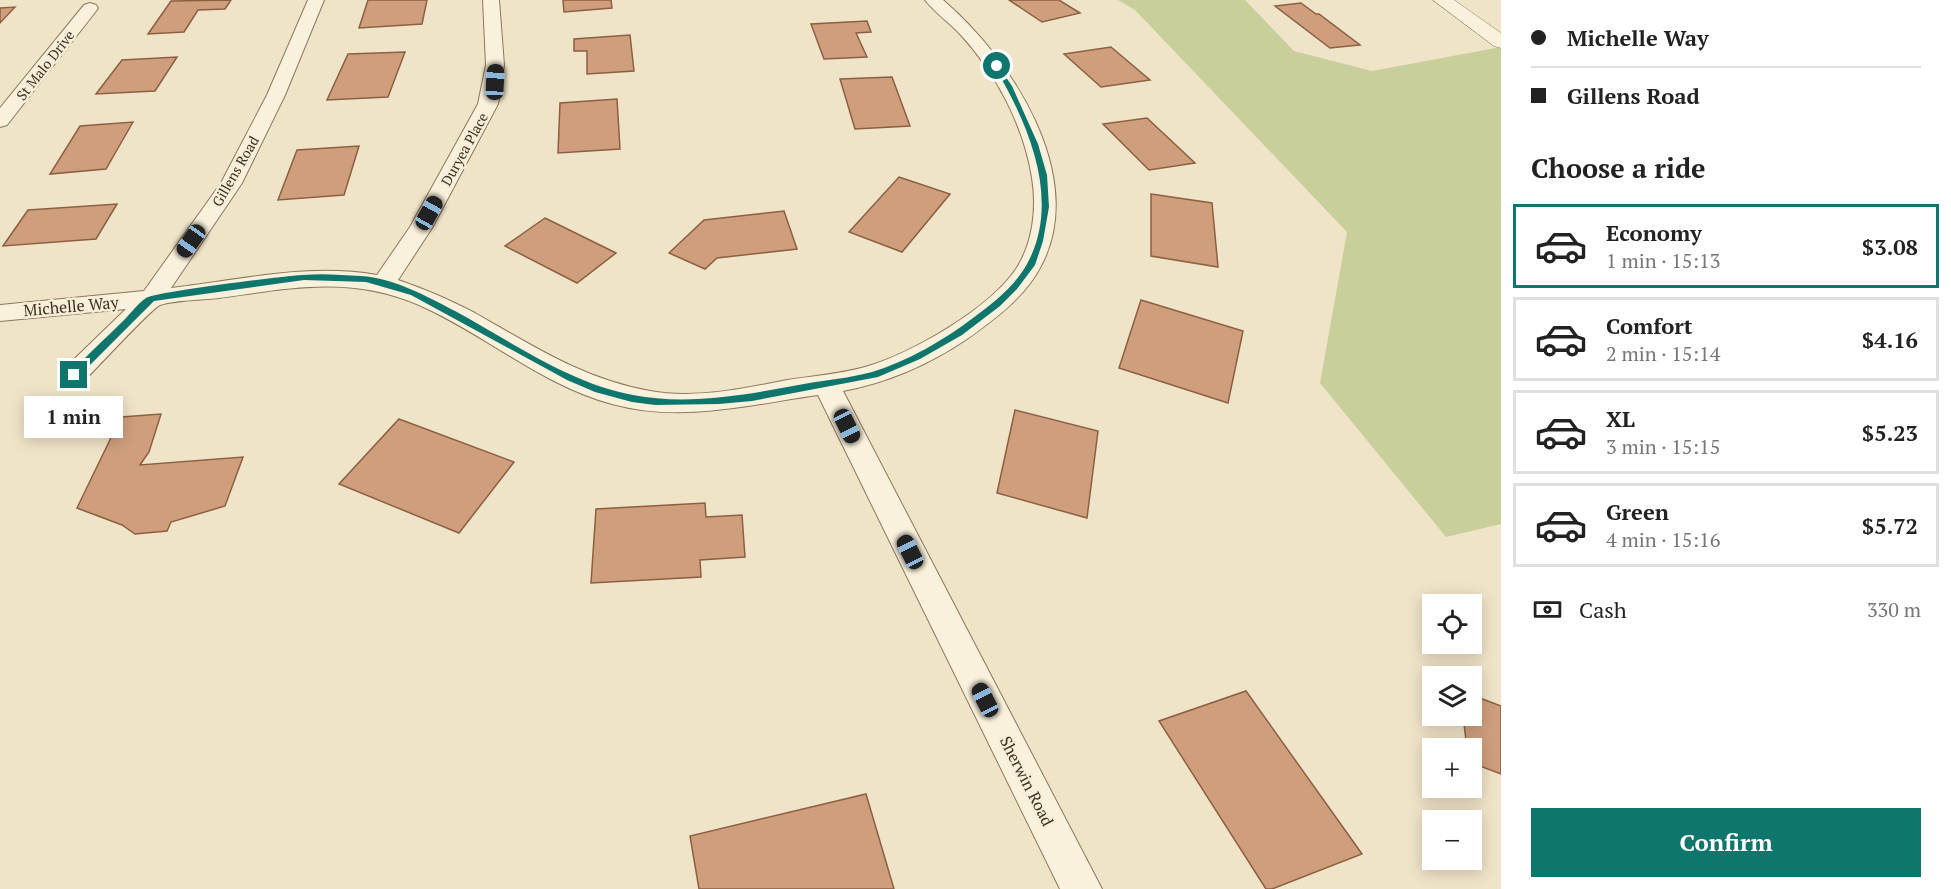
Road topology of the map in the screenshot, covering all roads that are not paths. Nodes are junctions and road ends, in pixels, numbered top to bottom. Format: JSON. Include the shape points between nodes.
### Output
{"nodes":[{"id":1,"x":316,"y":0,"type":"edge"},
{"id":2,"x":491,"y":0,"type":"edge"},
{"id":3,"x":933,"y":0,"type":"edge"},
{"id":4,"x":1442,"y":0,"type":"edge"},
{"id":5,"x":90,"y":8,"type":"dead end"},
{"id":6,"x":1501,"y":42,"type":"edge"},
{"id":7,"x":0,"y":121,"type":"edge"},
{"id":8,"x":384,"y":283,"type":"junction"},
{"id":9,"x":151,"y":298,"type":"junction"},
{"id":10,"x":0,"y":313,"type":"edge"},
{"id":11,"x":74,"y":375,"type":"dead end"},
{"id":12,"x":825,"y":383,"type":"junction"},
{"id":13,"x":1082,"y":889,"type":"edge"}],
"edges":[{"from":1,"to":9,"type":"street","name":"Gillens Road","via":[[276,95],[231,183]]},
{"from":2,"to":8,"type":"street","name":"Duryea Place","via":[[495,86],[421,228]]},
{"from":3,"to":12,"type":"street","name":"Michelle Way","via":[[979,44],[1009,86],[1044,175],[1040,241],[1031,265],[1014,287],[959,333],[874,374]]},
{"from":4,"to":6,"type":"street"},
{"from":5,"to":7,"type":"street","name":"St Malo Drive"},
{"from":8,"to":9,"type":"street","name":"Michelle Way","via":[[346,277],[304,277]]},
{"from":8,"to":12,"type":"street","name":"Michelle Way","via":[[414,293],[570,378],[632,398],[702,402]]},
{"from":9,"to":10,"type":"street","name":"Michelle Way"},
{"from":9,"to":11,"type":"street","name":"Gillens Road"},
{"from":12,"to":13,"type":"street","name":"Sherwin Road"}]}
